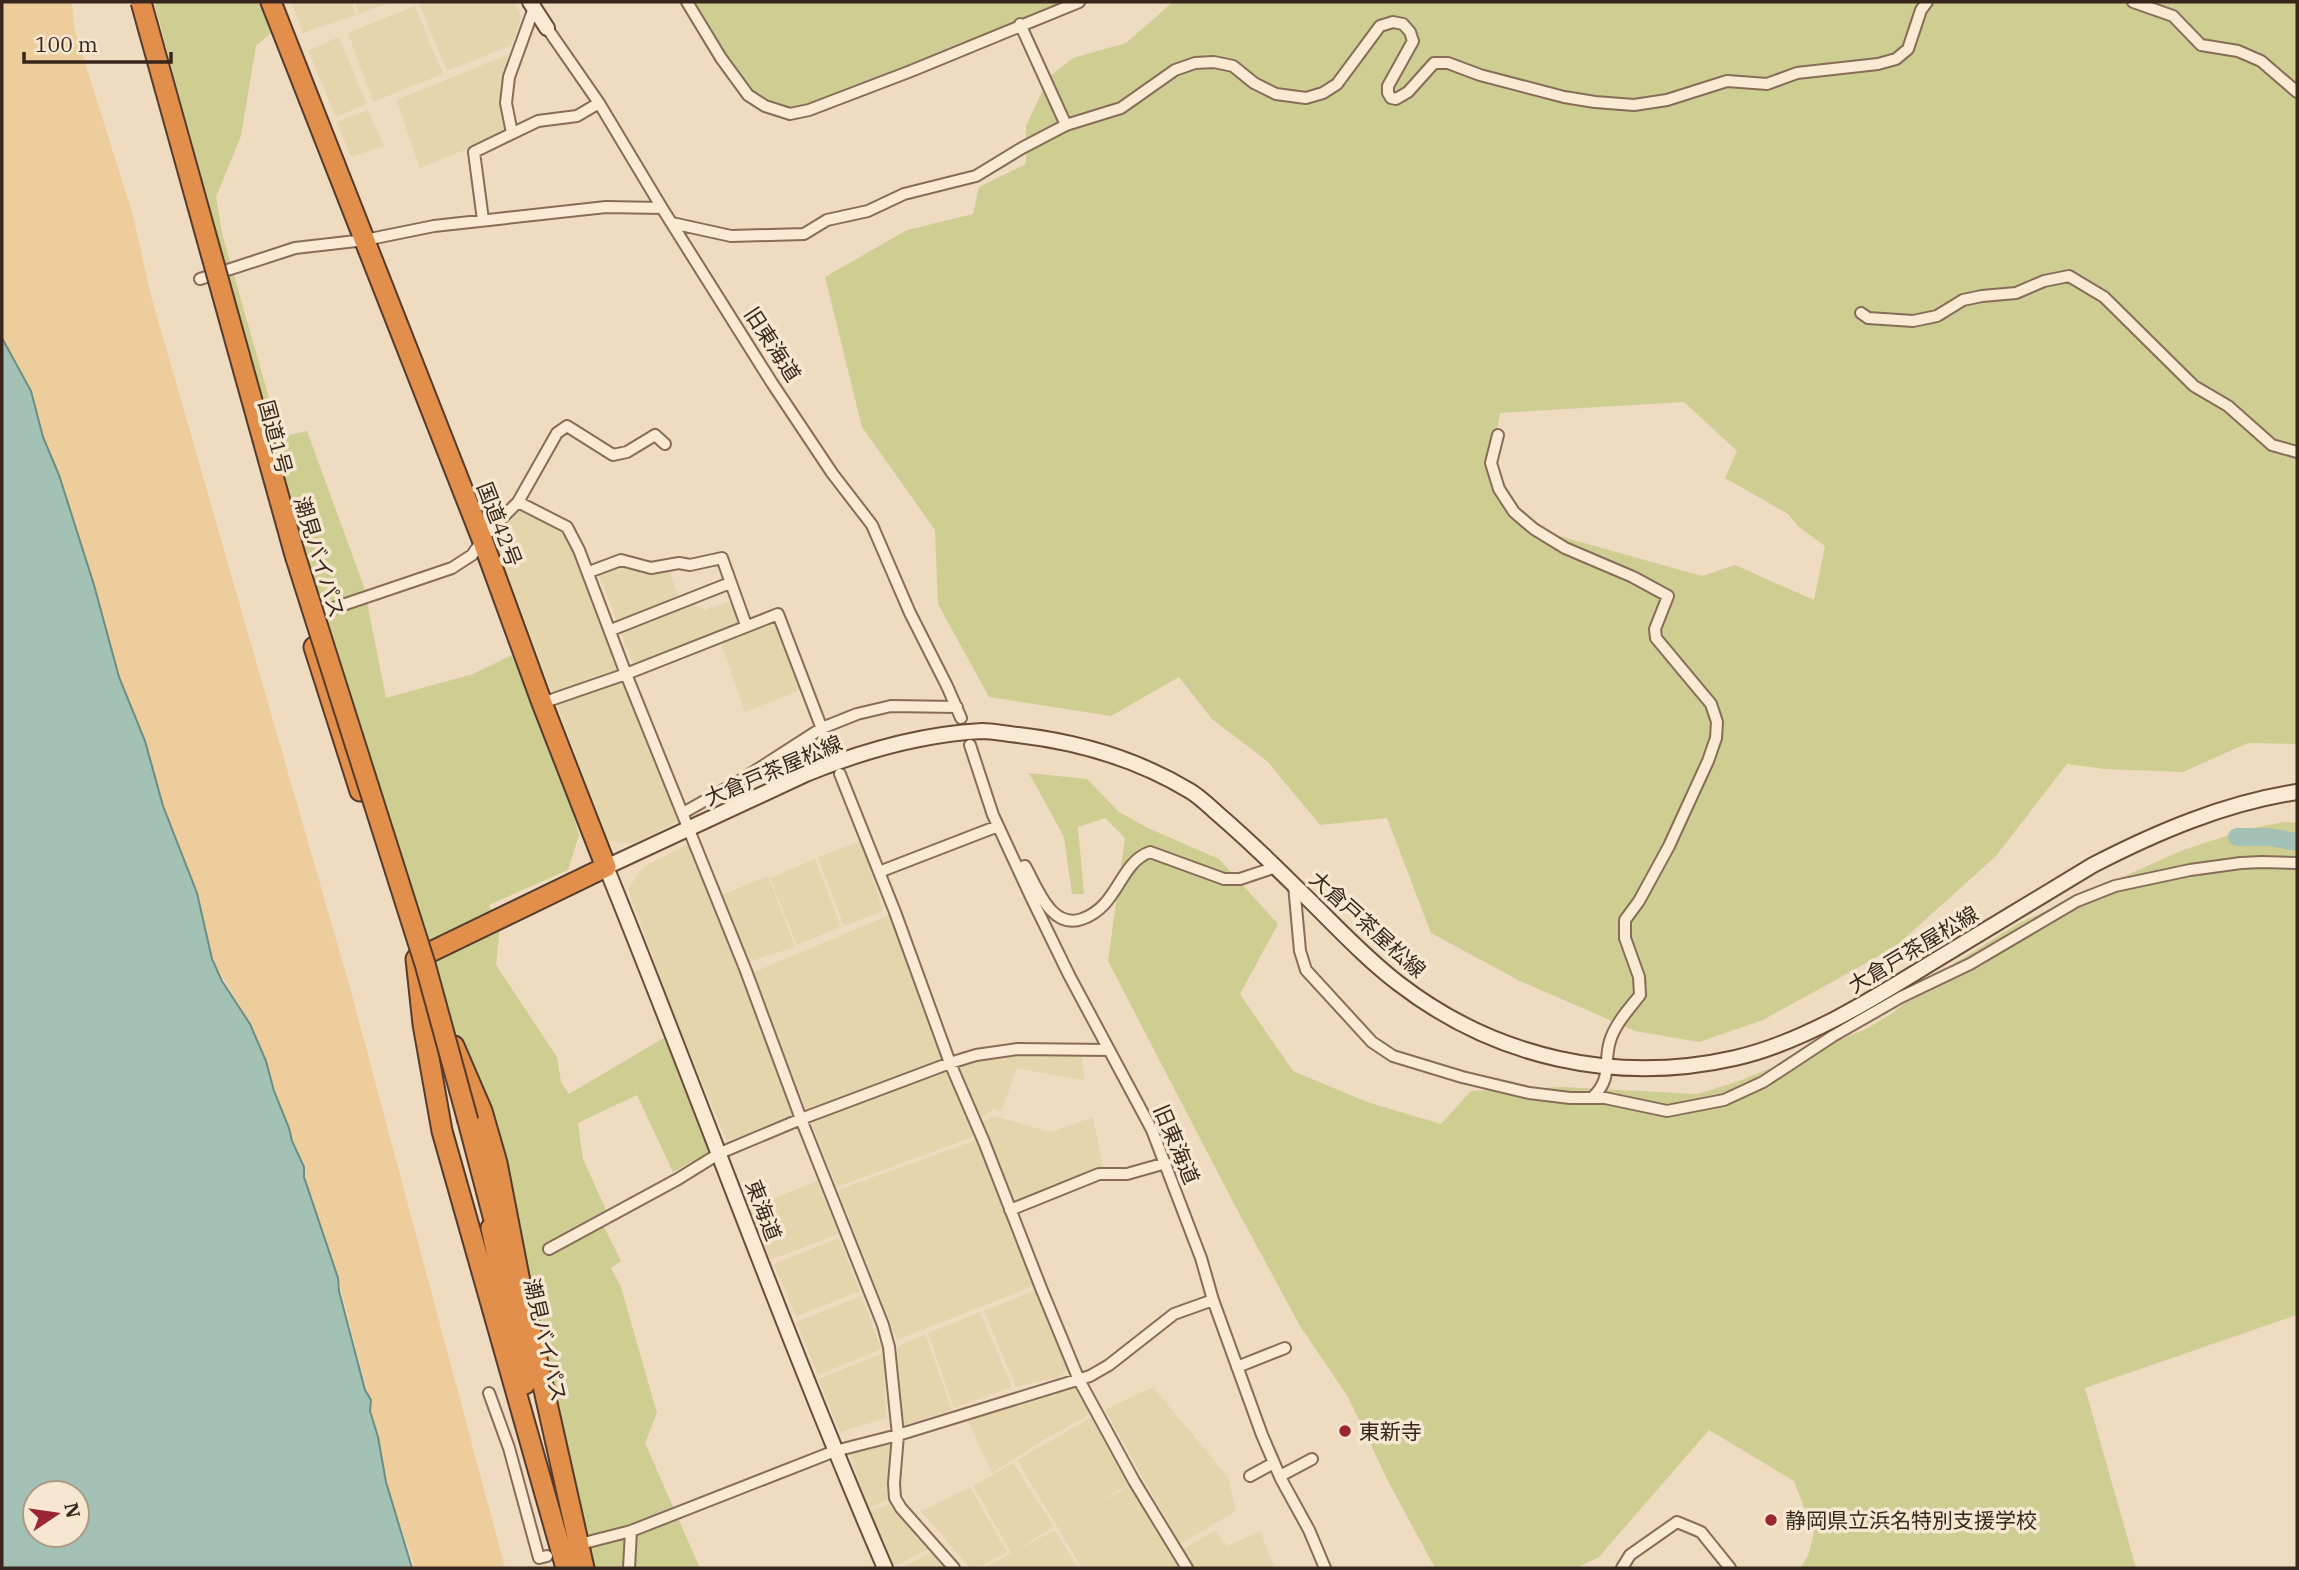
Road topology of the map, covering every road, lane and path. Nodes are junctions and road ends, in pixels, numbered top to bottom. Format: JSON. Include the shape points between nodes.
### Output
{"nodes":[{"id":1,"x":135,"y":2,"type":"edge"},
{"id":2,"x":141,"y":2,"type":"edge"},
{"id":3,"x":271,"y":2,"type":"edge"},
{"id":4,"x":687,"y":2,"type":"edge"},
{"id":5,"x":1079,"y":2,"type":"edge"},
{"id":6,"x":1927,"y":2,"type":"edge"},
{"id":7,"x":2133,"y":2,"type":"edge"},
{"id":8,"x":532,"y":5,"type":"edge"},
{"id":9,"x":1020,"y":24,"type":"junction"},
{"id":10,"x":547,"y":28,"type":"joint"},
{"id":11,"x":2297,"y":92,"type":"edge"},
{"id":12,"x":599,"y":103,"type":"junction"},
{"id":13,"x":1066,"y":125,"type":"junction"},
{"id":14,"x":512,"y":133,"type":"junction"},
{"id":15,"x":662,"y":208,"type":"junction"},
{"id":16,"x":483,"y":220,"type":"junction"},
{"id":17,"x":672,"y":223,"type":"junction"},
{"id":18,"x":365,"y":240,"type":"junction"},
{"id":19,"x":205,"y":278,"type":"junction"},
{"id":20,"x":1861,"y":313,"type":"dead end"},
{"id":21,"x":1498,"y":435,"type":"dead end"},
{"id":22,"x":666,"y":444,"type":"dead end"},
{"id":23,"x":2297,"y":452,"type":"edge"},
{"id":24,"x":518,"y":502,"type":"junction"},
{"id":25,"x":482,"y":539,"type":"junction"},
{"id":26,"x":589,"y":572,"type":"junction"},
{"id":27,"x":730,"y":583,"type":"junction"},
{"id":28,"x":325,"y":611,"type":"dead end"},
{"id":29,"x":746,"y":625,"type":"junction"},
{"id":30,"x":611,"y":630,"type":"junction"},
{"id":31,"x":626,"y":674,"type":"junction"},
{"id":32,"x":542,"y":703,"type":"junction"},
{"id":33,"x":822,"y":728,"type":"junction"},
{"id":34,"x":970,"y":745,"type":"dead end"},
{"id":35,"x":830,"y":750,"type":"dead end"},
{"id":36,"x":840,"y":774,"type":"dead end"},
{"id":37,"x":2297,"y":793,"type":"edge"},
{"id":38,"x":683,"y":813,"type":"junction"},
{"id":39,"x":998,"y":826,"type":"junction"},
{"id":40,"x":690,"y":830,"type":"junction"},
{"id":41,"x":2297,"y":863,"type":"edge"},
{"id":42,"x":606,"y":867,"type":"junction"},
{"id":43,"x":1276,"y":867,"type":"junction"},
{"id":44,"x":1018,"y":868,"type":"junction"},
{"id":45,"x":879,"y":872,"type":"junction"},
{"id":46,"x":1294,"y":885,"type":"junction"},
{"id":47,"x":416,"y":959,"type":"junction"},
{"id":48,"x":1109,"y":1050,"type":"junction"},
{"id":49,"x":950,"y":1063,"type":"junction"},
{"id":50,"x":1607,"y":1067,"type":"junction"},
{"id":51,"x":1593,"y":1097,"type":"junction"},
{"id":52,"x":800,"y":1119,"type":"junction"},
{"id":53,"x":468,"y":1121,"type":"junction"},
{"id":54,"x":720,"y":1153,"type":"junction"},
{"id":55,"x":1166,"y":1163,"type":"junction"},
{"id":56,"x":1010,"y":1210,"type":"junction"},
{"id":57,"x":549,"y":1249,"type":"dead end"},
{"id":58,"x":1213,"y":1300,"type":"junction"},
{"id":59,"x":1285,"y":1348,"type":"dead end"},
{"id":60,"x":1237,"y":1367,"type":"junction"},
{"id":61,"x":1079,"y":1380,"type":"junction"},
{"id":62,"x":489,"y":1393,"type":"dead end"},
{"id":63,"x":898,"y":1435,"type":"junction"},
{"id":64,"x":835,"y":1451,"type":"junction"},
{"id":65,"x":1312,"y":1459,"type":"dead end"},
{"id":66,"x":1274,"y":1463,"type":"junction"},
{"id":67,"x":1250,"y":1476,"type":"dead end"},
{"id":68,"x":1280,"y":1476,"type":"junction"},
{"id":69,"x":631,"y":1531,"type":"junction"},
{"id":70,"x":588,"y":1542,"type":"dead end"},
{"id":71,"x":542,"y":1561,"type":"edge"},
{"id":72,"x":566,"y":1568,"type":"edge"},
{"id":73,"x":578,"y":1568,"type":"edge"},
{"id":74,"x":584,"y":1568,"type":"edge"},
{"id":75,"x":629,"y":1568,"type":"edge"},
{"id":76,"x":885,"y":1568,"type":"edge"},
{"id":77,"x":954,"y":1568,"type":"edge"},
{"id":78,"x":1187,"y":1568,"type":"edge"},
{"id":79,"x":1325,"y":1568,"type":"edge"},
{"id":80,"x":1622,"y":1568,"type":"edge"},
{"id":81,"x":1730,"y":1568,"type":"edge"}],
"edges":[{"from":1,"to":19,"type":"highway","name":"国道1号"},
{"from":2,"to":53,"type":"highway","name":"潮見バイパス","bridge":true,"via":[[291,542],[425,964]]},
{"from":3,"to":18,"type":"highway","name":"国道42号"},
{"from":4,"to":9,"type":"street","via":[[748,95],[790,114],[886,81]]},
{"from":5,"to":9,"type":"street"},
{"from":6,"to":13,"type":"street","via":[[1908,49],[1896,58],[1797,73],[1767,84],[1727,81],[1634,105],[1564,97],[1448,63],[1434,63],[1408,92],[1391,98],[1388,86],[1413,41],[1403,24],[1393,22],[1380,26],[1337,83],[1323,93],[1306,98],[1276,94],[1233,66],[1195,62],[1121,108]]},
{"from":7,"to":11,"type":"street","via":[[2174,16],[2201,45],[2238,51],[2260,61]]},
{"from":8,"to":10,"type":"street","name":"旧東海道"},
{"from":8,"to":14,"type":"street","via":[[509,77],[506,103]]},
{"from":9,"to":13,"type":"street"},
{"from":10,"to":12,"type":"street","name":"旧東海道"},
{"from":12,"to":14,"type":"street","via":[[577,116],[538,121]]},
{"from":12,"to":15,"type":"street","name":"旧東海道"},
{"from":13,"to":17,"type":"street","via":[[976,176],[904,194],[868,211],[827,220],[804,234],[731,236]]},
{"from":14,"to":16,"type":"street","via":[[474,152]]},
{"from":15,"to":16,"type":"street","via":[[606,207]]},
{"from":15,"to":17,"type":"street","name":"旧東海道"},
{"from":16,"to":18,"type":"street"},
{"from":17,"to":33,"type":"street","name":"旧東海道","via":[[772,383],[872,525],[959,712],[891,706]]},
{"from":18,"to":19,"type":"street","via":[[295,248]]},
{"from":18,"to":25,"type":"highway","name":"国道42号"},
{"from":19,"to":47,"type":"highway","name":"国道1号","via":[[279,532]]},
{"from":20,"to":23,"type":"street","via":[[1868,318],[1913,321],[1937,316],[1963,300],[2016,293],[2069,276],[2104,297],[2194,386],[2228,406],[2272,445]]},
{"from":21,"to":50,"type":"street","via":[[1490,463],[1514,512],[1565,548],[1668,596],[1656,638],[1711,704],[1717,722],[1708,761],[1669,846],[1625,920],[1625,938],[1639,977],[1640,995],[1609,1042]]},
{"from":22,"to":24,"type":"street","via":[[655,435],[627,453],[613,455],[568,426],[557,433]]},
{"from":24,"to":25,"type":"street"},
{"from":24,"to":26,"type":"street","via":[[567,527]]},
{"from":25,"to":28,"type":"street","via":[[472,555],[452,568]]},
{"from":25,"to":32,"type":"highway","name":"国道42号"},
{"from":26,"to":27,"type":"street","via":[[621,560],[651,568],[722,558]]},
{"from":26,"to":30,"type":"street"},
{"from":27,"to":29,"type":"street"},
{"from":27,"to":30,"type":"street"},
{"from":29,"to":31,"type":"street"},
{"from":29,"to":33,"type":"street","via":[[778,614]]},
{"from":30,"to":31,"type":"street"},
{"from":31,"to":32,"type":"street"},
{"from":31,"to":38,"type":"street"},
{"from":32,"to":42,"type":"highway","name":"国道42号"},
{"from":33,"to":35,"type":"street"},
{"from":33,"to":38,"type":"street"},
{"from":34,"to":39,"type":"street","name":"旧東海道"},
{"from":36,"to":45,"type":"street"},
{"from":37,"to":50,"type":"street","name":"大倉戸茶屋松線","via":[[2224,809],[2133,844],[1853,1011],[1783,1041],[1737,1058],[1677,1068]]},
{"from":38,"to":40,"type":"street"},
{"from":39,"to":44,"type":"street","name":"旧東海道"},
{"from":39,"to":45,"type":"street"},
{"from":40,"to":42,"type":"street","name":"大倉戸茶屋松線"},
{"from":40,"to":43,"type":"street","name":"大倉戸茶屋松線","via":[[828,765],[932,737],[984,731],[1054,739],[1123,758],[1192,792]]},
{"from":40,"to":52,"type":"street"},
{"from":41,"to":51,"type":"street","via":[[2190,870],[2090,896],[1901,997],[1762,1082],[1724,1100],[1667,1111]]},
{"from":42,"to":47,"type":"highway"},
{"from":42,"to":54,"type":"street","name":"東海道"},
{"from":43,"to":44,"type":"street","via":[[1240,879],[1224,879],[1150,852],[1132,864],[1108,902],[1076,921],[1063,921],[1050,910],[1025,866]]},
{"from":43,"to":46,"type":"street","name":"大倉戸茶屋松線"},
{"from":44,"to":48,"type":"street","name":"旧東海道"},
{"from":45,"to":49,"type":"street"},
{"from":46,"to":50,"type":"street","name":"大倉戸茶屋松線","via":[[1398,984],[1444,1014],[1504,1043],[1569,1063]]},
{"from":46,"to":51,"type":"street","via":[[1306,971],[1373,1042],[1393,1056],[1462,1077],[1529,1093]]},
{"from":47,"to":72,"type":"highway","via":[[442,1131]]},
{"from":47,"to":74,"type":"highway","via":[[482,1111],[497,1163]]},
{"from":48,"to":49,"type":"street","via":[[1018,1049]]},
{"from":48,"to":55,"type":"street","name":"旧東海道"},
{"from":49,"to":52,"type":"street"},
{"from":49,"to":56,"type":"street"},
{"from":50,"to":51,"type":"street","via":[[1603,1085]]},
{"from":52,"to":54,"type":"street"},
{"from":52,"to":63,"type":"street","via":[[883,1325]]},
{"from":53,"to":72,"type":"highway","name":"潮見バイパス"},
{"from":53,"to":73,"type":"highway","name":"潮見バイパス"},
{"from":54,"to":57,"type":"street"},
{"from":54,"to":64,"type":"street","name":"東海道"},
{"from":55,"to":56,"type":"street","via":[[1127,1174],[1099,1174]]},
{"from":55,"to":58,"type":"street","name":"旧東海道"},
{"from":56,"to":61,"type":"street"},
{"from":58,"to":60,"type":"street","name":"旧東海道"},
{"from":58,"to":61,"type":"street","via":[[1174,1314],[1109,1364]]},
{"from":59,"to":60,"type":"street"},
{"from":60,"to":66,"type":"street","name":"旧東海道"},
{"from":61,"to":63,"type":"street"},
{"from":61,"to":78,"type":"street"},
{"from":62,"to":71,"type":"street"},
{"from":63,"to":64,"type":"street"},
{"from":63,"to":77,"type":"street","via":[[895,1498]]},
{"from":64,"to":69,"type":"street"},
{"from":64,"to":76,"type":"street","name":"東海道"},
{"from":65,"to":68,"type":"street"},
{"from":66,"to":67,"type":"street"},
{"from":66,"to":68,"type":"street","name":"旧東海道"},
{"from":68,"to":79,"type":"street","name":"旧東海道"},
{"from":69,"to":70,"type":"street"},
{"from":69,"to":75,"type":"street"},
{"from":80,"to":81,"type":"street","via":[[1630,1555],[1677,1522],[1701,1532]]}]}
